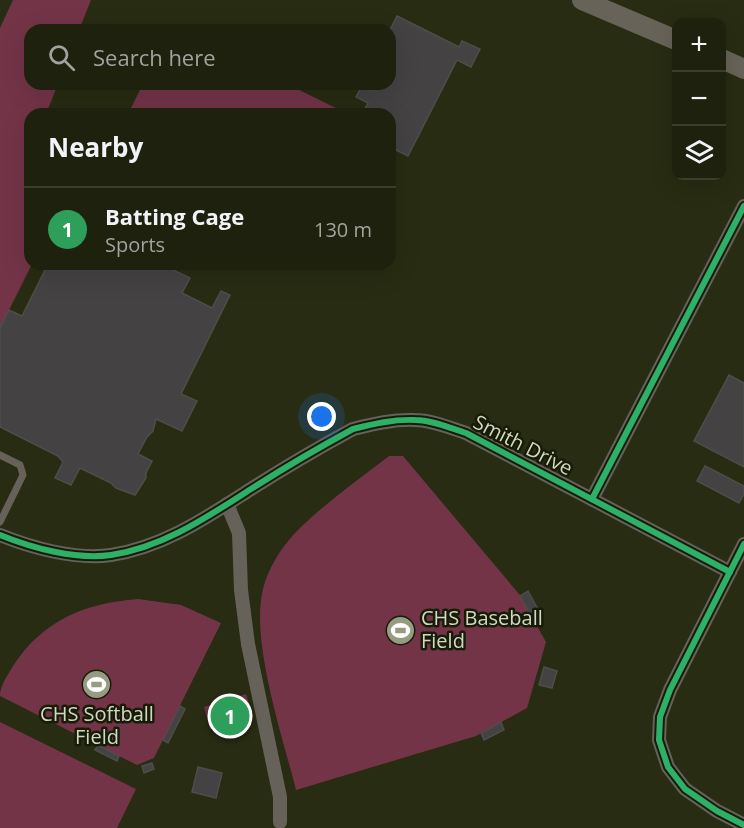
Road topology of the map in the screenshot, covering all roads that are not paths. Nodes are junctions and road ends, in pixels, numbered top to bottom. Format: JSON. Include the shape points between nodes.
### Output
{"nodes":[{"id":1,"x":582,"y":0,"type":"edge"},
{"id":2,"x":672,"y":38,"type":"edge"},
{"id":3,"x":726,"y":61,"type":"edge"},
{"id":4,"x":744,"y":69,"type":"edge"},
{"id":5,"x":744,"y":206,"type":"edge"},
{"id":6,"x":0,"y":455,"type":"edge"},
{"id":7,"x":592,"y":499,"type":"junction"},
{"id":8,"x":227,"y":504,"type":"junction"},
{"id":9,"x":0,"y":522,"type":"edge"},
{"id":10,"x":0,"y":535,"type":"edge"},
{"id":11,"x":744,"y":544,"type":"edge"},
{"id":12,"x":730,"y":572,"type":"junction"},
{"id":13,"x":280,"y":822,"type":"dead end"},
{"id":14,"x":744,"y":825,"type":"edge"}],
"edges":[{"from":1,"to":2,"type":"main road"},
{"from":3,"to":4,"type":"main road"},
{"from":5,"to":7,"type":"street"},
{"from":6,"to":9,"type":"lane","via":[[20,465],[23,475]]},
{"from":7,"to":8,"type":"street","name":"Smith Drive","via":[[466,434],[417,420],[353,429]]},
{"from":7,"to":12,"type":"street","name":"Smith Drive"},
{"from":8,"to":10,"type":"street","name":"Smith Drive","via":[[188,529],[153,544],[110,555],[72,554],[25,545]]},
{"from":8,"to":13,"type":"street","via":[[239,533],[248,644],[280,797]]},
{"from":11,"to":12,"type":"street"},
{"from":12,"to":14,"type":"street","via":[[670,690],[660,717],[659,740],[668,767],[685,789]]}]}
